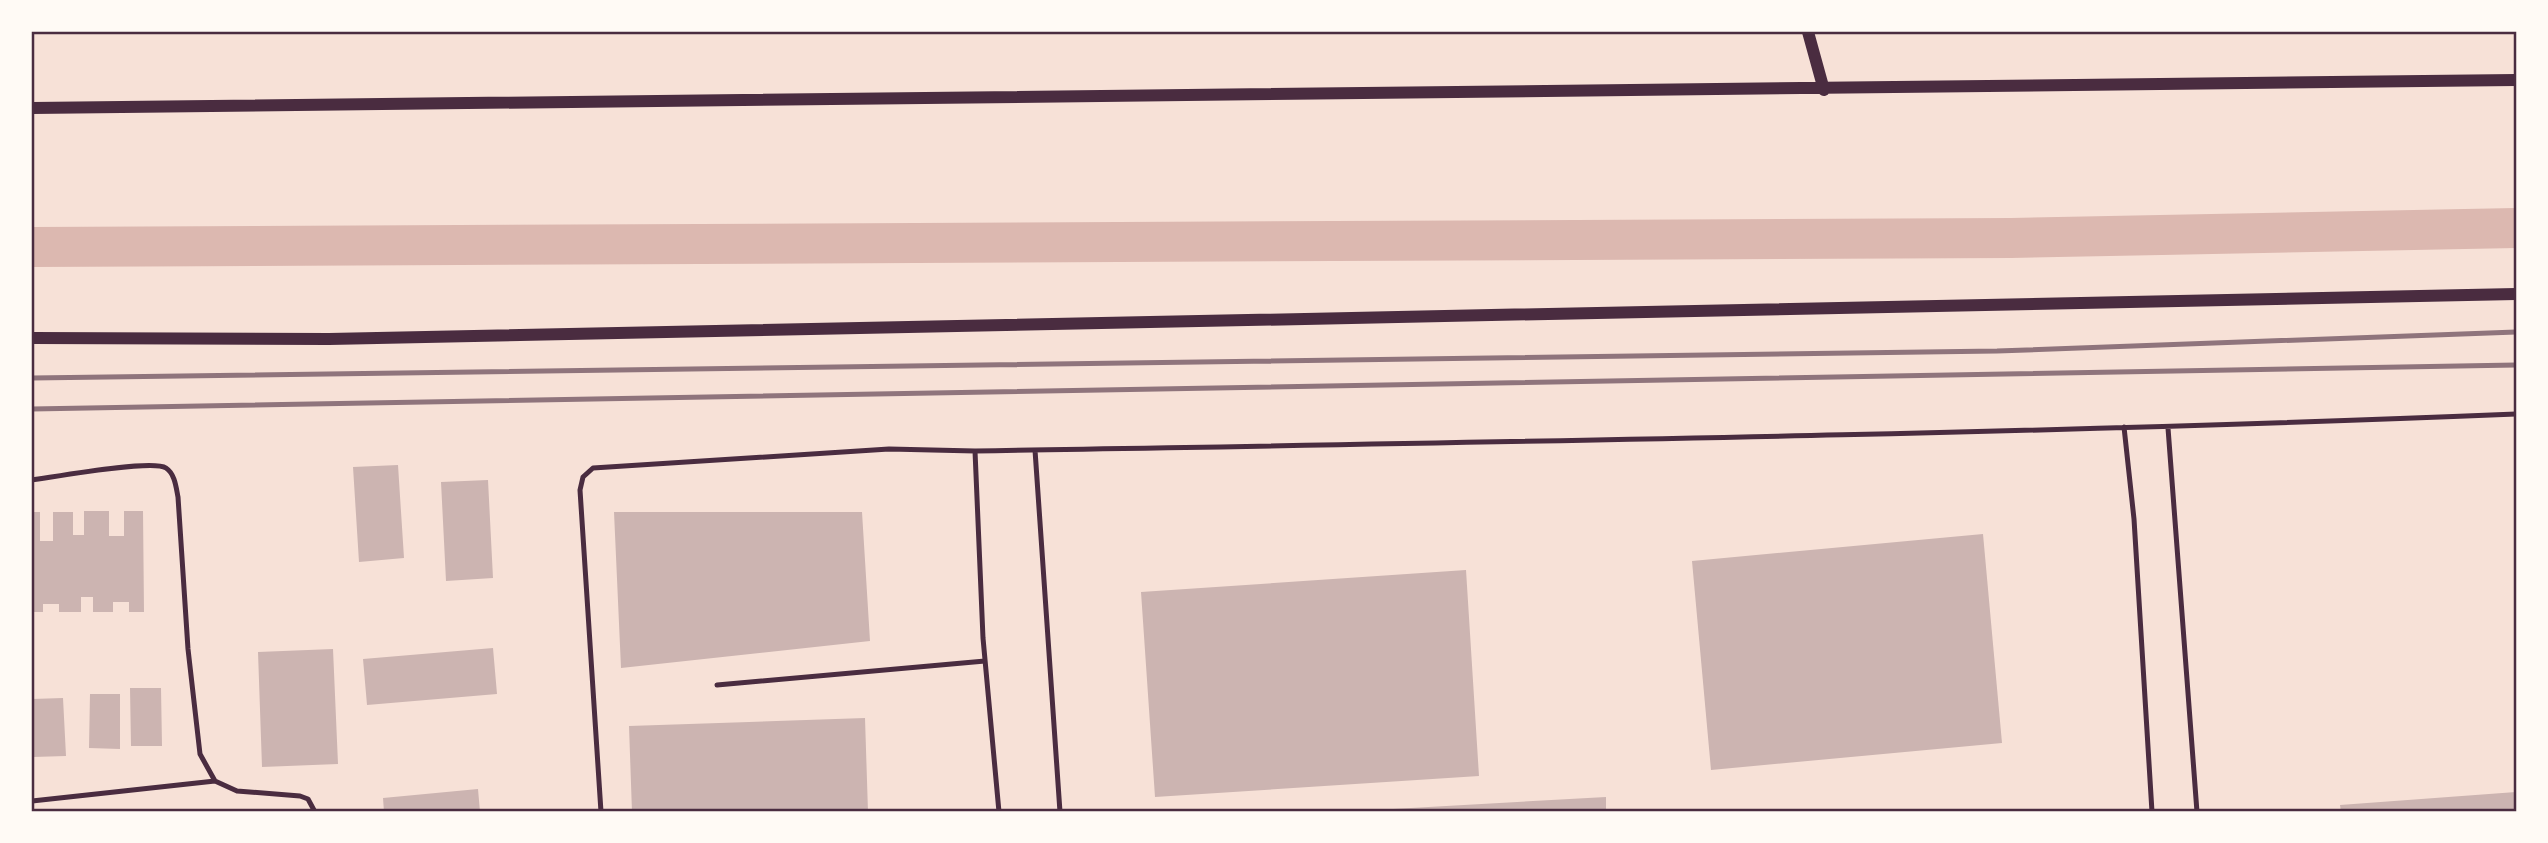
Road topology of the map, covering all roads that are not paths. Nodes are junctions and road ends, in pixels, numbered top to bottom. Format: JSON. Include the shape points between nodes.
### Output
{"nodes":[{"id":1,"x":1808,"y":32,"type":"edge"},
{"id":2,"x":2516,"y":80,"type":"edge"},
{"id":3,"x":1824,"y":90,"type":"junction"},
{"id":4,"x":32,"y":108,"type":"edge"},
{"id":5,"x":2516,"y":294,"type":"edge"},
{"id":6,"x":32,"y":338,"type":"edge"},
{"id":7,"x":2516,"y":414,"type":"edge"},
{"id":8,"x":2124,"y":427,"type":"junction"},
{"id":9,"x":2168,"y":428,"type":"junction"},
{"id":10,"x":1035,"y":450,"type":"junction"},
{"id":11,"x":975,"y":451,"type":"junction"},
{"id":12,"x":32,"y":480,"type":"edge"},
{"id":13,"x":985,"y":661,"type":"junction"},
{"id":14,"x":717,"y":685,"type":"dead end"},
{"id":15,"x":215,"y":780,"type":"junction"},
{"id":16,"x":32,"y":801,"type":"edge"},
{"id":17,"x":315,"y":811,"type":"edge"},
{"id":18,"x":601,"y":811,"type":"edge"},
{"id":19,"x":999,"y":811,"type":"edge"},
{"id":20,"x":1060,"y":811,"type":"edge"},
{"id":21,"x":2152,"y":811,"type":"edge"},
{"id":22,"x":2197,"y":811,"type":"edge"}],
"edges":[{"from":1,"to":3,"type":"street"},
{"from":2,"to":3,"type":"street"},
{"from":3,"to":4,"type":"street"},
{"from":5,"to":6,"type":"street","via":[[329,339]]},
{"from":7,"to":9,"type":"lane"},
{"from":8,"to":9,"type":"lane"},
{"from":8,"to":10,"type":"lane"},
{"from":8,"to":21,"type":"lane"},
{"from":9,"to":22,"type":"lane"},
{"from":10,"to":11,"type":"lane"},
{"from":10,"to":20,"type":"lane"},
{"from":11,"to":13,"type":"lane"},
{"from":11,"to":18,"type":"lane","via":[[889,449],[622,464],[593,468],[583,477],[580,490]]},
{"from":12,"to":15,"type":"lane","via":[[139,466],[163,466],[172,473],[178,497],[200,754]]},
{"from":13,"to":14,"type":"lane"},
{"from":13,"to":19,"type":"lane"},
{"from":15,"to":16,"type":"lane"},
{"from":15,"to":17,"type":"lane","via":[[237,790],[300,796],[308,799]]}]}
